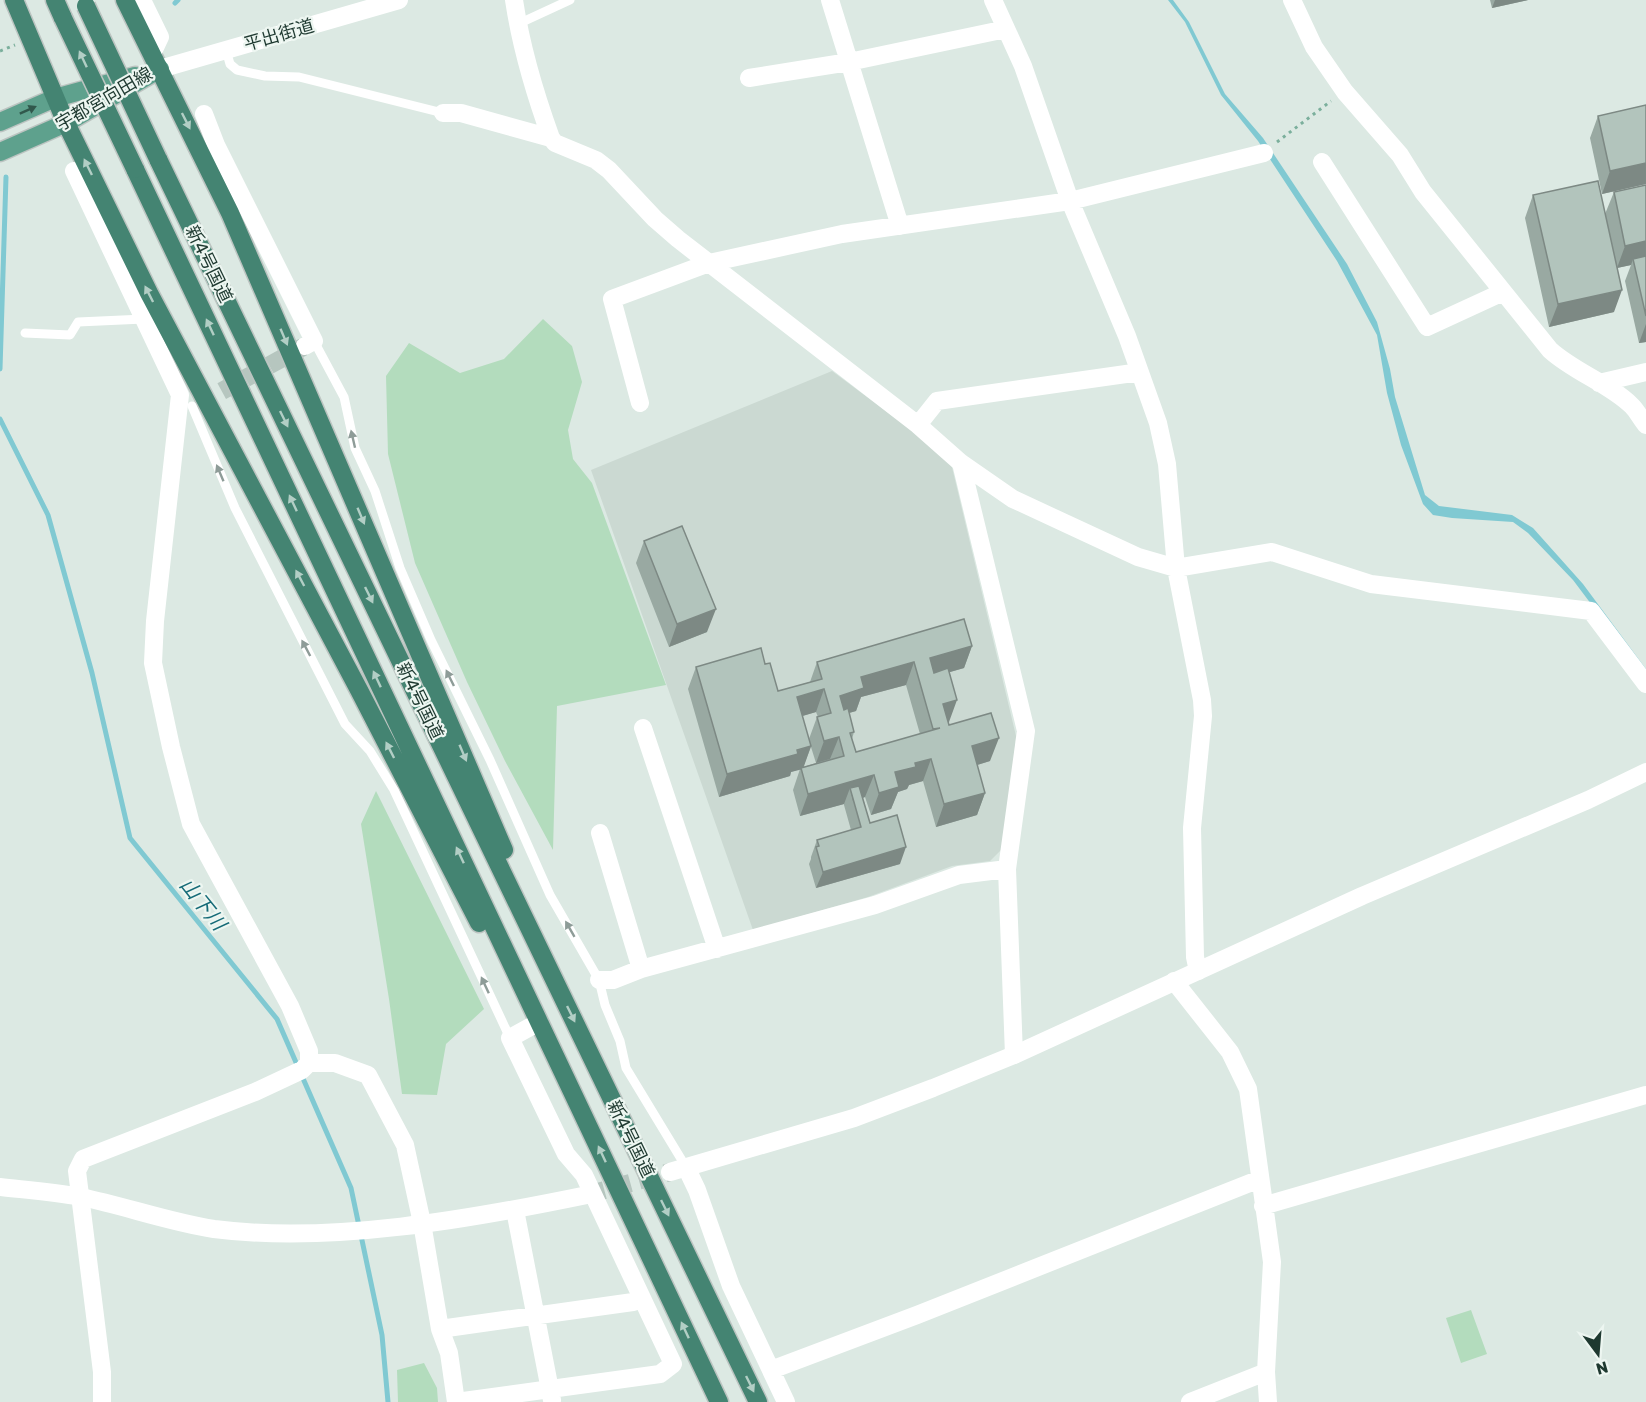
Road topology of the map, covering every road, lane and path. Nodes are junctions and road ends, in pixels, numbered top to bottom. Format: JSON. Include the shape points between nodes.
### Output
{"nodes":[{"id":1,"x":14,"y":0,"type":"edge"},
{"id":2,"x":55,"y":0,"type":"edge"},
{"id":3,"x":125,"y":0,"type":"edge"},
{"id":4,"x":142,"y":0,"type":"edge"},
{"id":5,"x":399,"y":0,"type":"edge"},
{"id":6,"x":514,"y":0,"type":"edge"},
{"id":7,"x":570,"y":0,"type":"edge"},
{"id":8,"x":830,"y":0,"type":"edge"},
{"id":9,"x":993,"y":0,"type":"edge"},
{"id":10,"x":1292,"y":0,"type":"edge"},
{"id":11,"x":84,"y":3,"type":"edge"},
{"id":12,"x":518,"y":24,"type":"junction"},
{"id":13,"x":1006,"y":29,"type":"junction"},
{"id":14,"x":17,"y":45,"type":"dead end"},
{"id":15,"x":226,"y":50,"type":"junction"},
{"id":16,"x":0,"y":51,"type":"edge"},
{"id":17,"x":156,"y":61,"type":"junction"},
{"id":18,"x":849,"y":62,"type":"junction"},
{"id":19,"x":749,"y":78,"type":"dead end"},
{"id":20,"x":1345,"y":92,"type":"junction"},
{"id":21,"x":55,"y":98,"type":"junction"},
{"id":22,"x":204,"y":114,"type":"dead end"},
{"id":23,"x":443,"y":114,"type":"joint"},
{"id":24,"x":0,"y":122,"type":"edge"},
{"id":25,"x":66,"y":123,"type":"junction"},
{"id":26,"x":551,"y":138,"type":"junction"},
{"id":27,"x":0,"y":152,"type":"edge"},
{"id":28,"x":1264,"y":153,"type":"joint"},
{"id":29,"x":1322,"y":162,"type":"dead end"},
{"id":30,"x":74,"y":171,"type":"dead end"},
{"id":31,"x":1070,"y":201,"type":"junction"},
{"id":32,"x":900,"y":226,"type":"junction"},
{"id":33,"x":709,"y":263,"type":"junction"},
{"id":34,"x":1503,"y":292,"type":"junction"},
{"id":35,"x":144,"y":319,"type":"junction"},
{"id":36,"x":25,"y":333,"type":"dead end"},
{"id":37,"x":309,"y":344,"type":"joint"},
{"id":38,"x":1140,"y":372,"type":"junction"},
{"id":39,"x":1646,"y":372,"type":"edge"},
{"id":40,"x":1599,"y":383,"type":"junction"},
{"id":41,"x":640,"y":403,"type":"dead end"},
{"id":42,"x":189,"y":405,"type":"junction"},
{"id":43,"x":918,"y":425,"type":"junction"},
{"id":44,"x":1646,"y":425,"type":"edge"},
{"id":45,"x":961,"y":463,"type":"junction"},
{"id":46,"x":1176,"y":568,"type":"junction"},
{"id":47,"x":1646,"y":684,"type":"edge"},
{"id":48,"x":643,"y":728,"type":"dead end"},
{"id":49,"x":1646,"y":772,"type":"edge"},
{"id":50,"x":600,"y":833,"type":"dead end"},
{"id":51,"x":1007,"y":869,"type":"junction"},
{"id":52,"x":528,"y":923,"type":"junction"},
{"id":53,"x":717,"y":949,"type":"junction"},
{"id":54,"x":641,"y":969,"type":"junction"},
{"id":55,"x":1198,"y":971,"type":"junction"},
{"id":56,"x":599,"y":980,"type":"junction"},
{"id":57,"x":1174,"y":981,"type":"junction"},
{"id":58,"x":539,"y":1022,"type":"junction"},
{"id":59,"x":510,"y":1038,"type":"junction"},
{"id":60,"x":1014,"y":1054,"type":"junction"},
{"id":61,"x":309,"y":1064,"type":"junction"},
{"id":62,"x":1646,"y":1095,"type":"edge"},
{"id":63,"x":678,"y":1169,"type":"junction"},
{"id":64,"x":1260,"y":1179,"type":"junction"},
{"id":65,"x":0,"y":1187,"type":"edge"},
{"id":66,"x":587,"y":1195,"type":"tunnel mouth"},
{"id":67,"x":81,"y":1197,"type":"junction"},
{"id":68,"x":1263,"y":1206,"type":"junction"},
{"id":69,"x":515,"y":1210,"type":"junction"},
{"id":70,"x":422,"y":1223,"type":"junction"},
{"id":71,"x":642,"y":1299,"type":"junction"},
{"id":72,"x":536,"y":1316,"type":"junction"},
{"id":73,"x":440,"y":1329,"type":"junction"},
{"id":74,"x":771,"y":1370,"type":"junction"},
{"id":75,"x":1266,"y":1372,"type":"junction"},
{"id":76,"x":551,"y":1396,"type":"edge"},
{"id":77,"x":102,"y":1402,"type":"edge"},
{"id":78,"x":456,"y":1402,"type":"edge"},
{"id":79,"x":719,"y":1402,"type":"edge"},
{"id":80,"x":758,"y":1402,"type":"edge"},
{"id":81,"x":786,"y":1402,"type":"edge"},
{"id":82,"x":1190,"y":1402,"type":"edge"},
{"id":83,"x":1268,"y":1402,"type":"edge"}],
"edges":[{"from":1,"to":21,"type":"highway"},
{"from":58,"to":2,"type":"highway","name":"新4号国道","one_way":true,"bridge":true},
{"from":3,"to":17,"type":"highway"},
{"from":4,"to":17,"type":"street","via":[[160,37]]},
{"from":5,"to":15,"type":"street","name":"平出街道"},
{"from":6,"to":12,"type":"street"},
{"from":7,"to":12,"type":"lane"},
{"from":8,"to":18,"type":"street"},
{"from":9,"to":13,"type":"street"},
{"from":10,"to":20,"type":"street","via":[[1314,47]]},
{"from":11,"to":52,"type":"highway","name":"新4号国道","one_way":true,"bridge":true},
{"from":12,"to":26,"type":"street"},
{"from":13,"to":18,"type":"street"},
{"from":13,"to":31,"type":"street","via":[[1023,66]]},
{"from":14,"to":16,"type":"path"},
{"from":15,"to":17,"type":"street","name":"平出街道"},
{"from":15,"to":23,"type":"lane","via":[[230,64],[237,70],[299,77]]},
{"from":17,"to":21,"type":"main road","name":"宇都宮向田線"},
{"from":17,"to":25,"type":"main road","name":"宇都宮向田線"},
{"from":17,"to":52,"type":"highway","one_way":true,"via":[[230,213],[501,840]]},
{"from":18,"to":19,"type":"street"},
{"from":18,"to":32,"type":"street"},
{"from":20,"to":28,"type":"path"},
{"from":20,"to":34,"type":"street","via":[[1400,155],[1423,192]]},
{"from":24,"to":21,"type":"main road","name":"宇都宮向田線","one_way":true},
{"from":21,"to":25,"type":"highway"},
{"from":22,"to":37,"type":"street"},
{"from":23,"to":26,"type":"street","via":[[461,113]]},
{"from":25,"to":27,"type":"main road","name":"宇都宮向田線"},
{"from":58,"to":25,"type":"highway","one_way":true,"via":[[508,978],[148,293]]},
{"from":26,"to":33,"type":"street","via":[[609,170],[655,219]]},
{"from":28,"to":31,"type":"street"},
{"from":29,"to":34,"type":"street","via":[[1427,327]]},
{"from":30,"to":35,"type":"street"},
{"from":31,"to":32,"type":"street"},
{"from":31,"to":38,"type":"street"},
{"from":32,"to":33,"type":"street","via":[[842,234]]},
{"from":33,"to":41,"type":"street","via":[[612,299]]},
{"from":33,"to":43,"type":"street"},
{"from":34,"to":40,"type":"street","via":[[1562,362]]},
{"from":35,"to":36,"type":"lane","via":[[78,322],[70,335]]},
{"from":35,"to":42,"type":"street","via":[[180,395]]},
{"from":56,"to":37,"type":"lane","one_way":true,"via":[[550,895],[431,640],[355,448],[344,397]]},
{"from":38,"to":43,"type":"street","via":[[937,400]]},
{"from":38,"to":46,"type":"street","via":[[1167,464]]},
{"from":39,"to":40,"type":"street"},
{"from":40,"to":44,"type":"street","via":[[1632,406]]},
{"from":59,"to":42,"type":"lane","one_way":true,"via":[[394,790],[370,751],[345,724],[269,579]]},
{"from":42,"to":61,"type":"street","via":[[155,621],[153,663],[191,824],[290,1006],[309,1051]]},
{"from":43,"to":45,"type":"street"},
{"from":45,"to":46,"type":"street","via":[[1013,499],[1138,557]]},
{"from":45,"to":51,"type":"street","via":[[1026,731]]},
{"from":46,"to":47,"type":"street","via":[[1272,552],[1371,584],[1591,611]]},
{"from":46,"to":55,"type":"street","via":[[1203,716],[1192,828]]},
{"from":48,"to":53,"type":"street"},
{"from":49,"to":55,"type":"street"},
{"from":50,"to":54,"type":"street"},
{"from":51,"to":53,"type":"street","via":[[959,875],[875,905]]},
{"from":51,"to":60,"type":"street"},
{"from":52,"to":80,"type":"highway","name":"新4号国道","one_way":true},
{"from":53,"to":54,"type":"street"},
{"from":54,"to":56,"type":"street","via":[[613,980]]},
{"from":55,"to":57,"type":"street"},
{"from":56,"to":63,"type":"lane","via":[[626,1068]]},
{"from":57,"to":60,"type":"street"},
{"from":57,"to":64,"type":"street","via":[[1242,1072],[1248,1089]]},
{"from":58,"to":59,"type":"street"},
{"from":79,"to":58,"type":"highway","name":"新4号国道","one_way":true},
{"from":59,"to":71,"type":"street","via":[[567,1154],[584,1175]]},
{"from":60,"to":63,"type":"street","via":[[854,1118]]},
{"from":61,"to":67,"type":"street","via":[[255,1092],[83,1159],[77,1171]]},
{"from":61,"to":70,"type":"street","via":[[335,1063],[368,1075],[405,1145]]},
{"from":62,"to":68,"type":"street"},
{"from":63,"to":74,"type":"street","via":[[697,1190],[731,1286]]},
{"from":64,"to":68,"type":"street"},
{"from":64,"to":74,"type":"street"},
{"from":65,"to":67,"type":"street"},
{"from":66,"to":69,"type":"street"},
{"from":67,"to":70,"type":"street","via":[[212,1228],[291,1234]]},
{"from":67,"to":77,"type":"street","via":[[102,1372]]},
{"from":68,"to":75,"type":"street","via":[[1272,1262]]},
{"from":69,"to":70,"type":"street"},
{"from":69,"to":72,"type":"street"},
{"from":70,"to":73,"type":"street"},
{"from":71,"to":72,"type":"street"},
{"from":71,"to":76,"type":"street","via":[[673,1364],[660,1374]]},
{"from":72,"to":73,"type":"street"},
{"from":72,"to":76,"type":"street"},
{"from":73,"to":78,"type":"street","via":[[449,1353]]},
{"from":74,"to":81,"type":"street"},
{"from":75,"to":82,"type":"street"},
{"from":75,"to":83,"type":"street"},
{"from":76,"to":78,"type":"street"}]}
